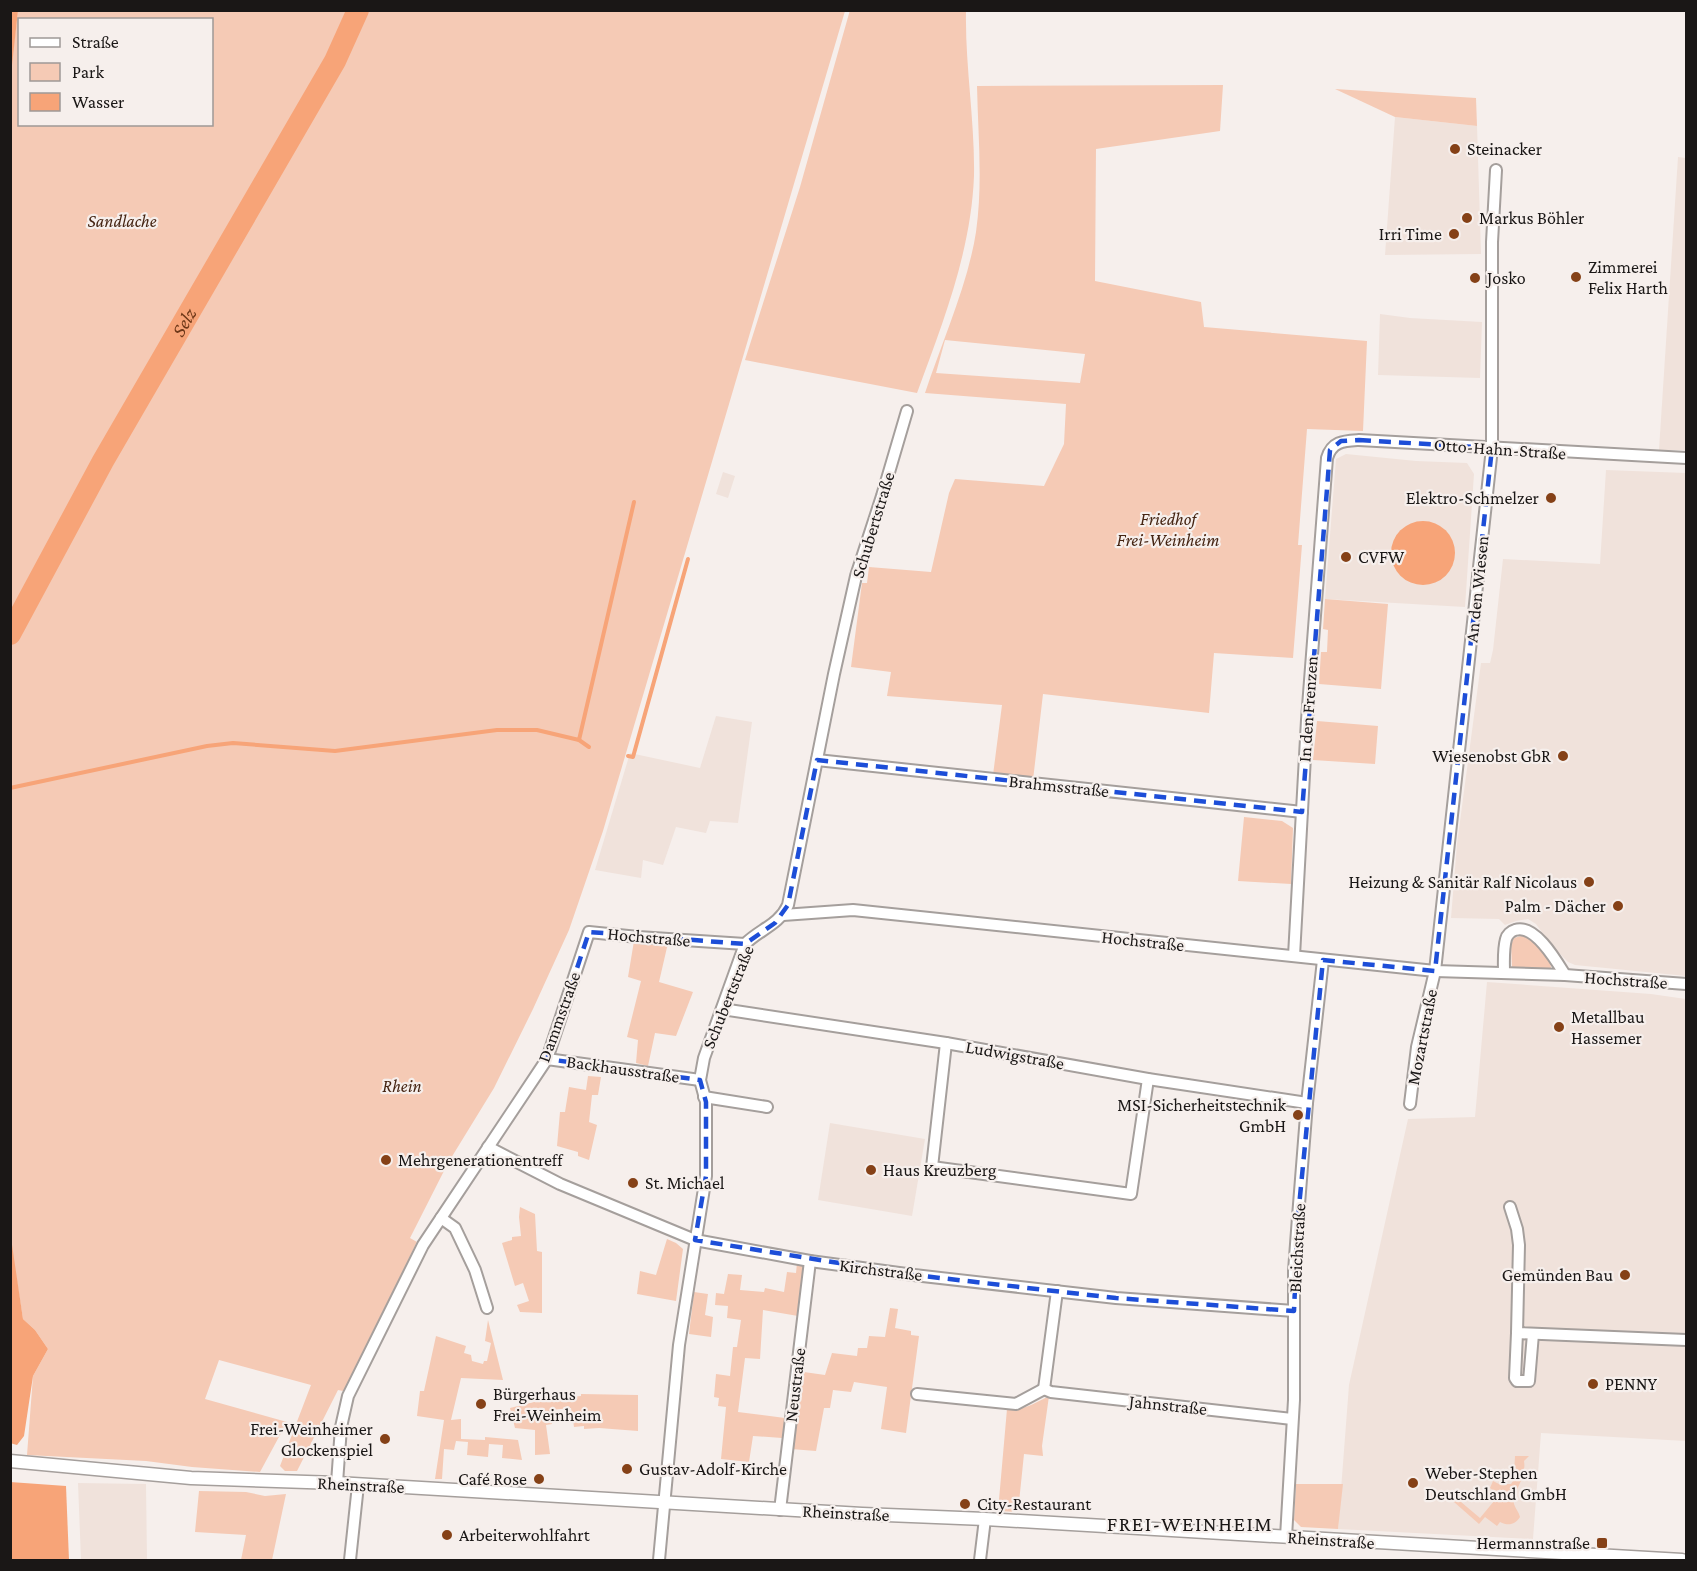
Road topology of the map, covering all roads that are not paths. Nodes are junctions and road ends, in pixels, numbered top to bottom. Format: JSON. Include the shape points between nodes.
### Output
{"nodes":[{"id":1,"x":1496,"y":170,"type":"dead end"},
{"id":2,"x":907,"y":411,"type":"dead end"},
{"id":3,"x":1492,"y":448,"type":"junction"},
{"id":4,"x":1686,"y":458,"type":"edge"},
{"id":5,"x":1327,"y":462,"type":"joint"},
{"id":6,"x":817,"y":760,"type":"junction"},
{"id":7,"x":1302,"y":812,"type":"junction"},
{"id":8,"x":783,"y":915,"type":"junction"},
{"id":9,"x":589,"y":932,"type":"joint"},
{"id":10,"x":745,"y":944,"type":"junction"},
{"id":11,"x":1294,"y":956,"type":"junction"},
{"id":12,"x":1323,"y":960,"type":"junction"},
{"id":13,"x":1436,"y":971,"type":"junction"},
{"id":14,"x":1504,"y":972,"type":"junction"},
{"id":15,"x":1565,"y":975,"type":"junction"},
{"id":16,"x":1686,"y":984,"type":"edge"},
{"id":17,"x":722,"y":1009,"type":"junction"},
{"id":18,"x":946,"y":1043,"type":"junction"},
{"id":19,"x":547,"y":1059,"type":"junction"},
{"id":20,"x":1148,"y":1079,"type":"junction"},
{"id":21,"x":700,"y":1080,"type":"junction"},
{"id":22,"x":704,"y":1097,"type":"junction"},
{"id":23,"x":1307,"y":1103,"type":"junction"},
{"id":24,"x":1410,"y":1104,"type":"dead end"},
{"id":25,"x":767,"y":1107,"type":"dead end"},
{"id":26,"x":488,"y":1147,"type":"junction"},
{"id":27,"x":1510,"y":1207,"type":"dead end"},
{"id":28,"x":441,"y":1218,"type":"junction"},
{"id":29,"x":695,"y":1240,"type":"junction"},
{"id":30,"x":810,"y":1261,"type":"junction"},
{"id":31,"x":1057,"y":1291,"type":"junction"},
{"id":32,"x":487,"y":1308,"type":"dead end"},
{"id":33,"x":1294,"y":1311,"type":"junction"},
{"id":34,"x":1517,"y":1333,"type":"junction"},
{"id":35,"x":1533,"y":1334,"type":"junction"},
{"id":36,"x":1686,"y":1340,"type":"edge"},
{"id":37,"x":1044,"y":1389,"type":"junction"},
{"id":38,"x":916,"y":1394,"type":"dead end"},
{"id":39,"x":1292,"y":1419,"type":"junction"},
{"id":40,"x":10,"y":1461,"type":"edge"},
{"id":41,"x":337,"y":1484,"type":"junction"},
{"id":42,"x":358,"y":1485,"type":"junction"},
{"id":43,"x":664,"y":1503,"type":"junction"},
{"id":44,"x":780,"y":1510,"type":"junction"},
{"id":45,"x":985,"y":1519,"type":"junction"},
{"id":46,"x":1286,"y":1537,"type":"junction"},
{"id":47,"x":1495,"y":1555,"type":"edge"},
{"id":48,"x":1652,"y":1559,"type":"edge"},
{"id":49,"x":350,"y":1560,"type":"edge"},
{"id":50,"x":659,"y":1560,"type":"edge"},
{"id":51,"x":980,"y":1560,"type":"edge"},
{"id":52,"x":1682,"y":1560,"type":"edge"}],
"edges":[{"from":1,"to":3,"type":"street","name":"An den Wiesen"},
{"from":2,"to":6,"type":"street","name":"Schubertstraße","via":[[856,576]]},
{"from":3,"to":4,"type":"street","name":"Otto-Hahn-Straße"},
{"from":3,"to":5,"type":"street","name":"Otto-Hahn-Straße","via":[[1344,441],[1332,447]]},
{"from":3,"to":13,"type":"street","name":"An den Wiesen"},
{"from":5,"to":7,"type":"street","name":"In den Frenzen"},
{"from":6,"to":7,"type":"street","name":"Brahmsstraße"},
{"from":6,"to":8,"type":"street","name":"Schubertstraße"},
{"from":7,"to":11,"type":"street","name":"In den Frenzen"},
{"from":8,"to":10,"type":"street","name":"Schubertstraße"},
{"from":8,"to":11,"type":"street","name":"Hochstraße","via":[[853,910]]},
{"from":9,"to":10,"type":"street","name":"Hochstraße"},
{"from":9,"to":19,"type":"street","name":"Dammstraße"},
{"from":10,"to":17,"type":"street","name":"Schubertstraße"},
{"from":11,"to":12,"type":"street","name":"Hochstraße"},
{"from":12,"to":13,"type":"street","name":"Hochstraße"},
{"from":12,"to":23,"type":"street","name":"Bleichstraße"},
{"from":13,"to":14,"type":"street","name":"Hochstraße"},
{"from":13,"to":24,"type":"street","name":"Mozartstraße","via":[[1417,1047]]},
{"from":14,"to":15,"type":"street","name":"Hochstraße"},
{"from":14,"to":15,"type":"street","name":"Hochstraße","via":[[1506,938],[1520,929],[1528,931],[1551,952]]},
{"from":15,"to":16,"type":"street","name":"Hochstraße"},
{"from":17,"to":18,"type":"street","name":"Ludwigstraße"},
{"from":17,"to":21,"type":"street","name":"Schubertstraße"},
{"from":18,"to":20,"type":"street","name":"Ludwigstraße"},
{"from":18,"to":20,"type":"street","via":[[932,1167],[1131,1194]]},
{"from":19,"to":21,"type":"street","name":"Backhausstraße"},
{"from":19,"to":26,"type":"street","name":"Dammstraße"},
{"from":20,"to":23,"type":"street","name":"Ludwigstraße"},
{"from":21,"to":22,"type":"street","name":"Schubertstraße"},
{"from":22,"to":25,"type":"street"},
{"from":22,"to":29,"type":"street","name":"Schubertstraße","via":[[706,1176]]},
{"from":23,"to":33,"type":"street","name":"Bleichstraße"},
{"from":26,"to":28,"type":"street","name":"Dammstraße"},
{"from":26,"to":29,"type":"street","name":"Kirchstraße","via":[[560,1184]]},
{"from":27,"to":34,"type":"street","via":[[1519,1245]]},
{"from":28,"to":32,"type":"street","via":[[455,1228]]},
{"from":28,"to":41,"type":"street","name":"Dammstraße","via":[[423,1245],[348,1396],[341,1427]]},
{"from":29,"to":30,"type":"street","name":"Kirchstraße"},
{"from":29,"to":43,"type":"street","name":"Schubertstraße","via":[[679,1345]]},
{"from":30,"to":31,"type":"street","name":"Kirchstraße"},
{"from":30,"to":44,"type":"street","name":"Neustraße"},
{"from":31,"to":33,"type":"street","name":"Kirchstraße"},
{"from":31,"to":37,"type":"street"},
{"from":33,"to":39,"type":"street","name":"Bleichstraße"},
{"from":34,"to":35,"type":"street"},
{"from":34,"to":35,"type":"street","via":[[1517,1381],[1529,1381]]},
{"from":35,"to":36,"type":"street"},
{"from":37,"to":38,"type":"street","via":[[1016,1404]]},
{"from":37,"to":39,"type":"street","name":"Jahnstraße"},
{"from":39,"to":46,"type":"street","name":"Bleichstraße"},
{"from":40,"to":41,"type":"street","name":"Rheinstraße","via":[[191,1478]]},
{"from":41,"to":42,"type":"street","name":"Rheinstraße"},
{"from":42,"to":43,"type":"street","name":"Rheinstraße"},
{"from":42,"to":49,"type":"street"},
{"from":43,"to":44,"type":"street","name":"Rheinstraße"},
{"from":43,"to":50,"type":"street","name":"Schubertstraße"},
{"from":44,"to":45,"type":"street","name":"Rheinstraße"},
{"from":45,"to":46,"type":"street","name":"Rheinstraße"},
{"from":45,"to":51,"type":"street"},
{"from":46,"to":47,"type":"street","name":"Rheinstraße"},
{"from":47,"to":48,"type":"street","name":"Rheinstraße"},
{"from":48,"to":52,"type":"street","name":"Rheinstraße"}]}
